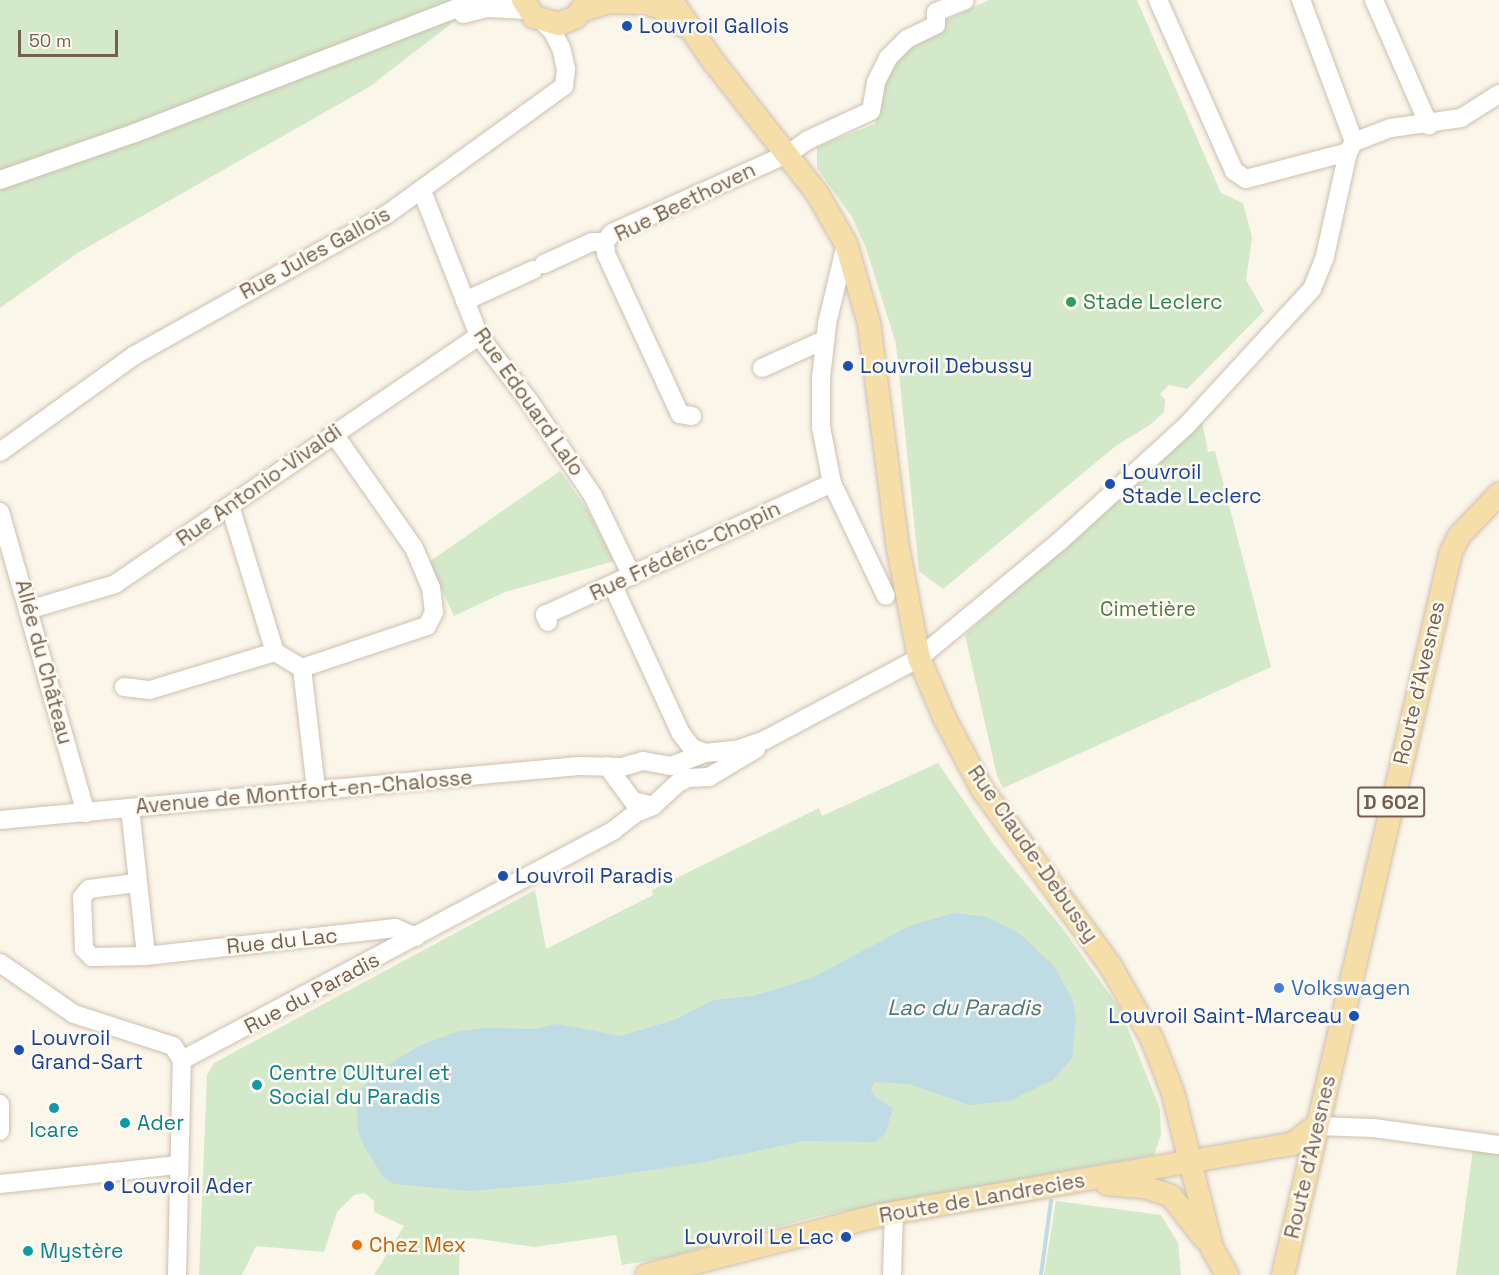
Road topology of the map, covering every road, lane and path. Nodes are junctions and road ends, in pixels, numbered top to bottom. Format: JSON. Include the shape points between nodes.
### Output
{"nodes":[{"id":1,"x":478,"y":0,"type":"edge"},
{"id":2,"x":674,"y":0,"type":"edge"},
{"id":3,"x":964,"y":0,"type":"edge"},
{"id":4,"x":1158,"y":0,"type":"edge"},
{"id":5,"x":1301,"y":0,"type":"edge"},
{"id":6,"x":1374,"y":0,"type":"edge"},
{"id":7,"x":647,"y":3,"type":"junction"},
{"id":8,"x":531,"y":10,"type":"edge"},
{"id":9,"x":580,"y":11,"type":"edge"},
{"id":10,"x":367,"y":44,"type":"junction"},
{"id":11,"x":706,"y":51,"type":"junction"},
{"id":12,"x":564,"y":58,"type":"junction"},
{"id":13,"x":1499,"y":94,"type":"edge"},
{"id":14,"x":1429,"y":125,"type":"junction"},
{"id":15,"x":1351,"y":147,"type":"junction"},
{"id":16,"x":785,"y":154,"type":"junction"},
{"id":17,"x":0,"y":180,"type":"edge"},
{"id":18,"x":422,"y":191,"type":"junction"},
{"id":19,"x":605,"y":242,"type":"junction"},
{"id":20,"x":846,"y":244,"type":"junction"},
{"id":21,"x":465,"y":301,"type":"junction"},
{"id":22,"x":479,"y":336,"type":"junction"},
{"id":23,"x":826,"y":339,"type":"junction"},
{"id":24,"x":762,"y":368,"type":"dead end"},
{"id":25,"x":692,"y":416,"type":"dead end"},
{"id":26,"x":334,"y":434,"type":"junction"},
{"id":27,"x":0,"y":452,"type":"edge"},
{"id":28,"x":832,"y":483,"type":"junction"},
{"id":29,"x":1499,"y":494,"type":"edge"},
{"id":30,"x":230,"y":506,"type":"junction"},
{"id":31,"x":0,"y":512,"type":"edge"},
{"id":32,"x":632,"y":576,"type":"junction"},
{"id":33,"x":613,"y":586,"type":"junction"},
{"id":34,"x":886,"y":596,"type":"dead end"},
{"id":35,"x":28,"y":610,"type":"junction"},
{"id":36,"x":548,"y":622,"type":"dead end"},
{"id":37,"x":275,"y":652,"type":"junction"},
{"id":38,"x":919,"y":658,"type":"junction"},
{"id":39,"x":302,"y":668,"type":"junction"},
{"id":40,"x":124,"y":687,"type":"dead end"},
{"id":41,"x":680,"y":732,"type":"junction"},
{"id":42,"x":714,"y":759,"type":"junction"},
{"id":43,"x":635,"y":764,"type":"junction"},
{"id":44,"x":663,"y":765,"type":"junction"},
{"id":45,"x":607,"y":766,"type":"junction"},
{"id":46,"x":315,"y":789,"type":"junction"},
{"id":47,"x":625,"y":790,"type":"junction"},
{"id":48,"x":653,"y":806,"type":"junction"},
{"id":49,"x":130,"y":808,"type":"junction"},
{"id":50,"x":86,"y":813,"type":"junction"},
{"id":51,"x":0,"y":820,"type":"edge"},
{"id":52,"x":595,"y":840,"type":"junction"},
{"id":53,"x":136,"y":883,"type":"junction"},
{"id":54,"x":416,"y":937,"type":"junction"},
{"id":55,"x":146,"y":956,"type":"junction"},
{"id":56,"x":0,"y":963,"type":"edge"},
{"id":57,"x":182,"y":1060,"type":"junction"},
{"id":58,"x":0,"y":1104,"type":"edge"},
{"id":59,"x":1316,"y":1126,"type":"junction"},
{"id":60,"x":0,"y":1131,"type":"edge"},
{"id":61,"x":1499,"y":1144,"type":"edge"},
{"id":62,"x":1191,"y":1161,"type":"junction"},
{"id":63,"x":179,"y":1166,"type":"junction"},
{"id":64,"x":1073,"y":1181,"type":"junction"},
{"id":65,"x":0,"y":1184,"type":"edge"},
{"id":66,"x":894,"y":1213,"type":"junction"},
{"id":67,"x":179,"y":1235,"type":"junction"},
{"id":68,"x":1212,"y":1248,"type":"junction"},
{"id":69,"x":177,"y":1275,"type":"edge"},
{"id":70,"x":188,"y":1275,"type":"edge"},
{"id":71,"x":646,"y":1275,"type":"edge"},
{"id":72,"x":892,"y":1275,"type":"edge"},
{"id":73,"x":1227,"y":1275,"type":"edge"},
{"id":74,"x":1283,"y":1275,"type":"edge"}],
"edges":[{"from":1,"to":10,"type":"street"},
{"from":2,"to":7,"type":"street"},
{"from":2,"to":11,"type":"main road"},
{"from":3,"to":16,"type":"street","name":"Rue Beethoven","via":[[936,12],[936,25],[906,39],[888,58],[876,82],[871,111]]},
{"from":4,"to":15,"type":"street","via":[[1234,171],[1246,179]]},
{"from":5,"to":15,"type":"street"},
{"from":6,"to":14,"type":"street"},
{"from":7,"to":9,"type":"main road","via":[[609,2]]},
{"from":7,"to":11,"type":"main road","via":[[663,9]]},
{"from":8,"to":9,"type":"main road"},
{"from":8,"to":10,"type":"street","via":[[488,8]]},
{"from":8,"to":12,"type":"street","name":"Rue Jules Gallois","via":[[553,32]]},
{"from":9,"to":12,"type":"street"},
{"from":10,"to":17,"type":"street","via":[[56,163]]},
{"from":11,"to":16,"type":"main road","name":"Rue Claude-Debussy"},
{"from":12,"to":18,"type":"street","name":"Rue Jules Gallois","via":[[564,86]]},
{"from":13,"to":14,"type":"street","via":[[1461,118]]},
{"from":14,"to":15,"type":"street","via":[[1390,128]]},
{"from":15,"to":38,"type":"street","via":[[1325,256],[1312,289],[1186,426],[1126,483]]},
{"from":16,"to":19,"type":"street","name":"Rue Beethoven","via":[[612,233]]},
{"from":16,"to":20,"type":"main road","name":"Rue Claude-Debussy","via":[[817,193]]},
{"from":18,"to":21,"type":"street","name":"Rue Edouard Lalo"},
{"from":18,"to":27,"type":"street","name":"Rue Jules Gallois","via":[[135,355]]},
{"from":19,"to":21,"type":"street","via":[[592,242]]},
{"from":19,"to":25,"type":"street","name":"Rue Beethoven","via":[[606,254],[680,414]]},
{"from":20,"to":23,"type":"street"},
{"from":20,"to":38,"type":"main road","name":"Rue Claude-Debussy","via":[[869,323],[898,548]]},
{"from":21,"to":22,"type":"street","name":"Rue Edouard Lalo"},
{"from":22,"to":26,"type":"street","name":"Rue Antonio-Vivaldi"},
{"from":22,"to":32,"type":"street","name":"Rue Edouard Lalo","via":[[529,401],[593,496]]},
{"from":23,"to":24,"type":"street"},
{"from":23,"to":28,"type":"street","via":[[821,427]]},
{"from":26,"to":30,"type":"street","name":"Rue Antonio-Vivaldi"},
{"from":26,"to":39,"type":"street","via":[[414,548],[431,588],[434,612],[428,626]]},
{"from":28,"to":32,"type":"street","name":"Rue Frédéric-Chopin"},
{"from":28,"to":34,"type":"street"},
{"from":29,"to":59,"type":"main road","name":"Route d'Avesnes","number":"D 602","via":[[1459,536],[1451,552]]},
{"from":30,"to":35,"type":"street","name":"Rue Antonio-Vivaldi","via":[[115,584]]},
{"from":30,"to":37,"type":"street"},
{"from":31,"to":35,"type":"street","name":"Allée du Château"},
{"from":32,"to":33,"type":"street","name":"Rue Frédéric-Chopin"},
{"from":33,"to":36,"type":"street","name":"Rue Frédéric-Chopin","via":[[545,615]]},
{"from":33,"to":41,"type":"street"},
{"from":35,"to":50,"type":"street","name":"Allée du Château"},
{"from":37,"to":39,"type":"street"},
{"from":37,"to":40,"type":"street","via":[[150,690]]},
{"from":38,"to":42,"type":"street","via":[[765,740]]},
{"from":38,"to":62,"type":"main road","name":"Rue Claude-Debussy","via":[[944,717],[982,789],[1084,928],[1134,1004],[1163,1068]]},
{"from":39,"to":46,"type":"street"},
{"from":41,"to":42,"type":"street","via":[[692,747]]},
{"from":41,"to":44,"type":"street","via":[[678,747]]},
{"from":42,"to":44,"type":"street","name":"Avenue de Montfort-en-Chalosse"},
{"from":42,"to":48,"type":"street","name":"Rue du Paradis"},
{"from":43,"to":44,"type":"street","name":"Avenue de Montfort-en-Chalosse"},
{"from":43,"to":45,"type":"street","name":"Avenue de Montfort-en-Chalosse"},
{"from":43,"to":47,"type":"street","name":"Rue du Paradis","via":[[624,776]]},
{"from":45,"to":46,"type":"street","name":"Avenue de Montfort-en-Chalosse","via":[[578,765]]},
{"from":45,"to":47,"type":"street"},
{"from":46,"to":49,"type":"street","name":"Avenue de Montfort-en-Chalosse"},
{"from":47,"to":48,"type":"street","via":[[640,806]]},
{"from":47,"to":52,"type":"street","name":"Rue du Paradis"},
{"from":48,"to":52,"type":"street","name":"Rue du Paradis"},
{"from":49,"to":50,"type":"street","name":"Avenue de Montfort-en-Chalosse"},
{"from":49,"to":53,"type":"street"},
{"from":50,"to":51,"type":"street","name":"Avenue de Montfort-en-Chalosse"},
{"from":52,"to":54,"type":"street","name":"Rue du Paradis"},
{"from":53,"to":55,"type":"street"},
{"from":53,"to":55,"type":"street","name":"Rue du Lac","via":[[89,889],[82,897],[84,949],[103,960]]},
{"from":54,"to":55,"type":"street","name":"Rue du Lac","via":[[394,928]]},
{"from":54,"to":57,"type":"street","name":"Rue du Paradis"},
{"from":56,"to":57,"type":"street","via":[[74,1014],[173,1046]]},
{"from":57,"to":63,"type":"street"},
{"from":58,"to":60,"type":"street"},
{"from":59,"to":61,"type":"street","via":[[1373,1128]]},
{"from":59,"to":62,"type":"main road","name":"Route de Landrecies","via":[[1292,1144]]},
{"from":59,"to":74,"type":"main road","name":"Route d'Avesnes","number":"D 602"},
{"from":62,"to":64,"type":"main road","name":"Route de Landrecies"},
{"from":62,"to":68,"type":"main road","name":"Rue Claude-Debussy"},
{"from":63,"to":65,"type":"street"},
{"from":63,"to":67,"type":"street"},
{"from":64,"to":66,"type":"main road","name":"Route de Landrecies"},
{"from":64,"to":68,"type":"main road","via":[[1144,1187],[1165,1193],[1182,1206]]},
{"from":66,"to":71,"type":"main road","name":"Route de Landrecies","via":[[825,1227]]},
{"from":66,"to":72,"type":"street"},
{"from":67,"to":69,"type":"street"},
{"from":67,"to":70,"type":"street"},
{"from":68,"to":73,"type":"main road","name":"Rue Claude-Debussy"}]}
